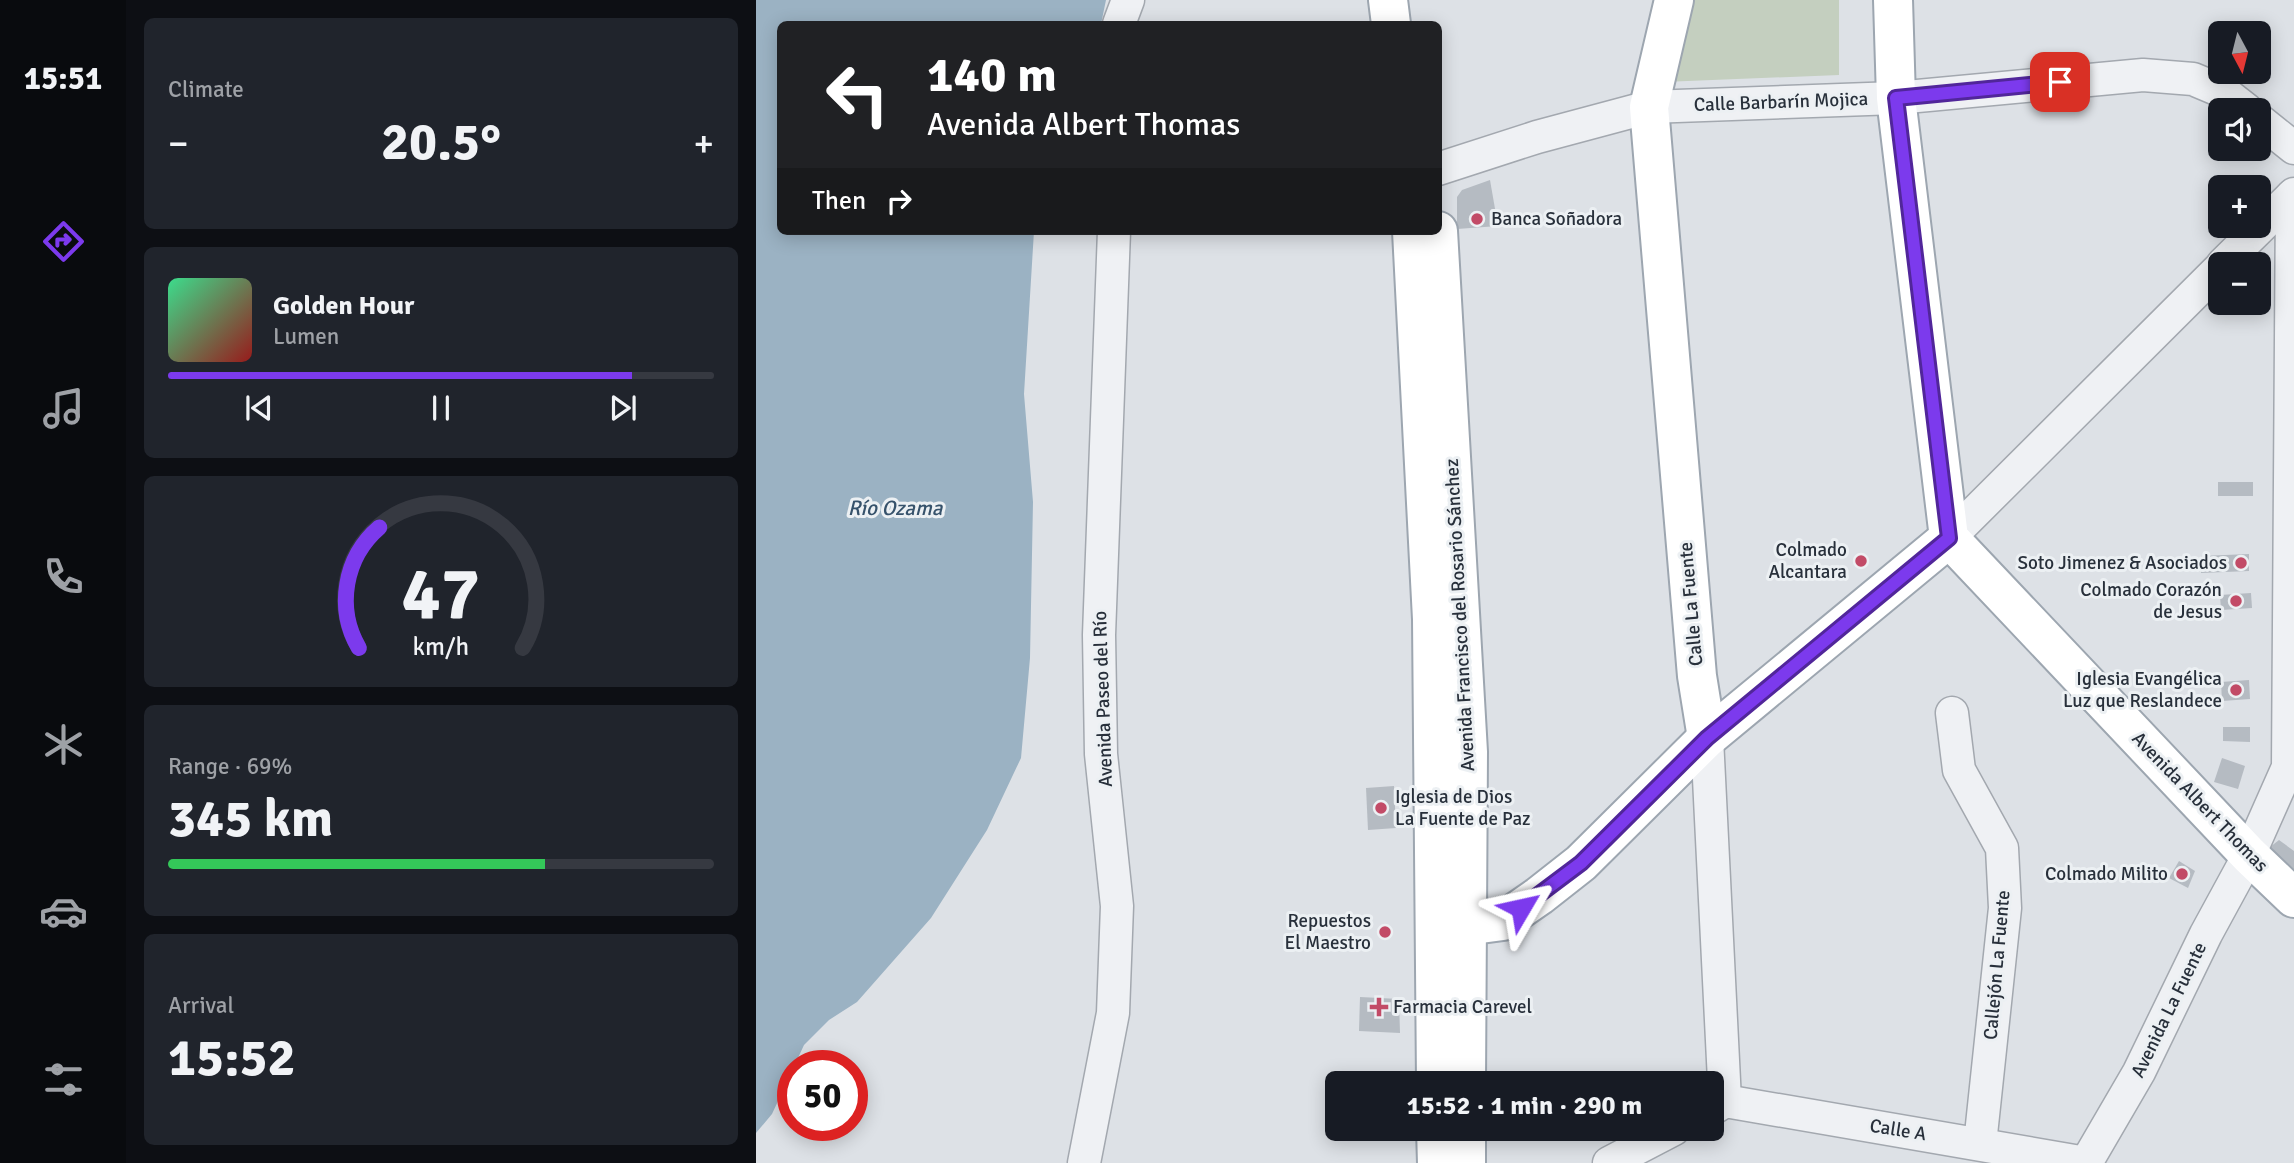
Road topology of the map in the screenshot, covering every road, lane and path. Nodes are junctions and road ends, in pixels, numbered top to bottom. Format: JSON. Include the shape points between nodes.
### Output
{"nodes":[{"id":1,"x":1114,"y":0,"type":"edge"},
{"id":2,"x":1128,"y":0,"type":"edge"},
{"id":3,"x":1388,"y":0,"type":"edge"},
{"id":4,"x":1415,"y":0,"type":"edge"},
{"id":5,"x":1674,"y":0,"type":"edge"},
{"id":6,"x":1870,"y":0,"type":"edge"},
{"id":7,"x":1893,"y":0,"type":"edge"},
{"id":8,"x":1117,"y":21,"type":"edge"},
{"id":9,"x":1118,"y":21,"type":"edge"},
{"id":10,"x":1391,"y":21,"type":"edge"},
{"id":11,"x":1418,"y":21,"type":"edge"},
{"id":12,"x":1896,"y":98,"type":"junction"},
{"id":13,"x":2232,"y":98,"type":"edge"},
{"id":14,"x":1649,"y":107,"type":"junction"},
{"id":15,"x":2271,"y":130,"type":"edge"},
{"id":16,"x":2294,"y":148,"type":"edge"},
{"id":17,"x":1442,"y":168,"type":"edge"},
{"id":18,"x":2293,"y":195,"type":"edge"},
{"id":19,"x":1114,"y":235,"type":"edge"},
{"id":20,"x":1412,"y":235,"type":"edge"},
{"id":21,"x":1438,"y":235,"type":"edge"},
{"id":22,"x":2236,"y":252,"type":"edge"},
{"id":23,"x":2208,"y":280,"type":"edge"},
{"id":24,"x":1949,"y":538,"type":"junction"},
{"id":25,"x":1952,"y":713,"type":"dead end"},
{"id":26,"x":1707,"y":738,"type":"junction"},
{"id":27,"x":2249,"y":855,"type":"junction"},
{"id":28,"x":2294,"y":898,"type":"edge"},
{"id":29,"x":1451,"y":928,"type":"junction"},
{"id":30,"x":1437,"y":1071,"type":"edge"},
{"id":31,"x":1465,"y":1071,"type":"edge"},
{"id":32,"x":1717,"y":1071,"type":"edge"},
{"id":33,"x":1724,"y":1106,"type":"edge"},
{"id":34,"x":1436,"y":1141,"type":"edge"},
{"id":35,"x":1466,"y":1141,"type":"edge"},
{"id":36,"x":1651,"y":1141,"type":"edge"},
{"id":37,"x":1980,"y":1144,"type":"junction"},
{"id":38,"x":1084,"y":1163,"type":"edge"},
{"id":39,"x":1437,"y":1163,"type":"edge"},
{"id":40,"x":1466,"y":1163,"type":"edge"},
{"id":41,"x":1609,"y":1163,"type":"edge"},
{"id":42,"x":2086,"y":1163,"type":"edge"}],
"edges":[{"from":1,"to":8,"type":"street"},
{"from":2,"to":9,"type":"street"},
{"from":3,"to":10,"type":"main road"},
{"from":4,"to":11,"type":"main road"},
{"from":5,"to":14,"type":"main road","name":"Calle La Fuente"},
{"from":6,"to":12,"type":"main road"},
{"from":7,"to":12,"type":"main road"},
{"from":12,"to":13,"type":"street","name":"Calle Barbarín Mojica","via":[[2143,75],[2193,79]]},
{"from":12,"to":14,"type":"street","name":"Calle Barbarín Mojica"},
{"from":12,"to":24,"type":"main road"},
{"from":14,"to":17,"type":"street","name":"Calle Barbarín Mojica"},
{"from":14,"to":26,"type":"main road","name":"Calle La Fuente","via":[[1696,676]]},
{"from":15,"to":16,"type":"street"},
{"from":18,"to":22,"type":"street"},
{"from":18,"to":27,"type":"street","via":[[2288,767]]},
{"from":19,"to":38,"type":"street","name":"Avenida Paseo del Río","via":[[1099,635],[1101,754],[1117,906],[1113,1013]]},
{"from":20,"to":29,"type":"main road","name":"Avenida Francisco del Rosario Sánchez"},
{"from":21,"to":29,"type":"main road","name":"Avenida Francisco del Rosario Sánchez","via":[[1468,752]]},
{"from":23,"to":24,"type":"street"},
{"from":24,"to":26,"type":"main road"},
{"from":24,"to":27,"type":"main road","name":"Avenida Albert Thomas"},
{"from":25,"to":37,"type":"street","name":"Callejón La Fuente","via":[[1959,770],[2002,848],[2005,908]]},
{"from":26,"to":29,"type":"main road","via":[[1581,863],[1503,921]]},
{"from":26,"to":32,"type":"street","name":"Calle La Fuente"},
{"from":27,"to":28,"type":"main road","name":"Avenida Albert Thomas"},
{"from":27,"to":42,"type":"street","name":"Avenida La Fuente","via":[[2139,1072]]},
{"from":29,"to":30,"type":"main road","name":"Avenida Francisco del Rosario Sánchez"},
{"from":29,"to":31,"type":"main road","name":"Avenida Francisco del Rosario Sánchez"},
{"from":33,"to":37,"type":"street","name":"Calle A"},
{"from":34,"to":39,"type":"main road"},
{"from":35,"to":40,"type":"main road"},
{"from":36,"to":41,"type":"street"},
{"from":37,"to":42,"type":"street","name":"Calle A"}]}
